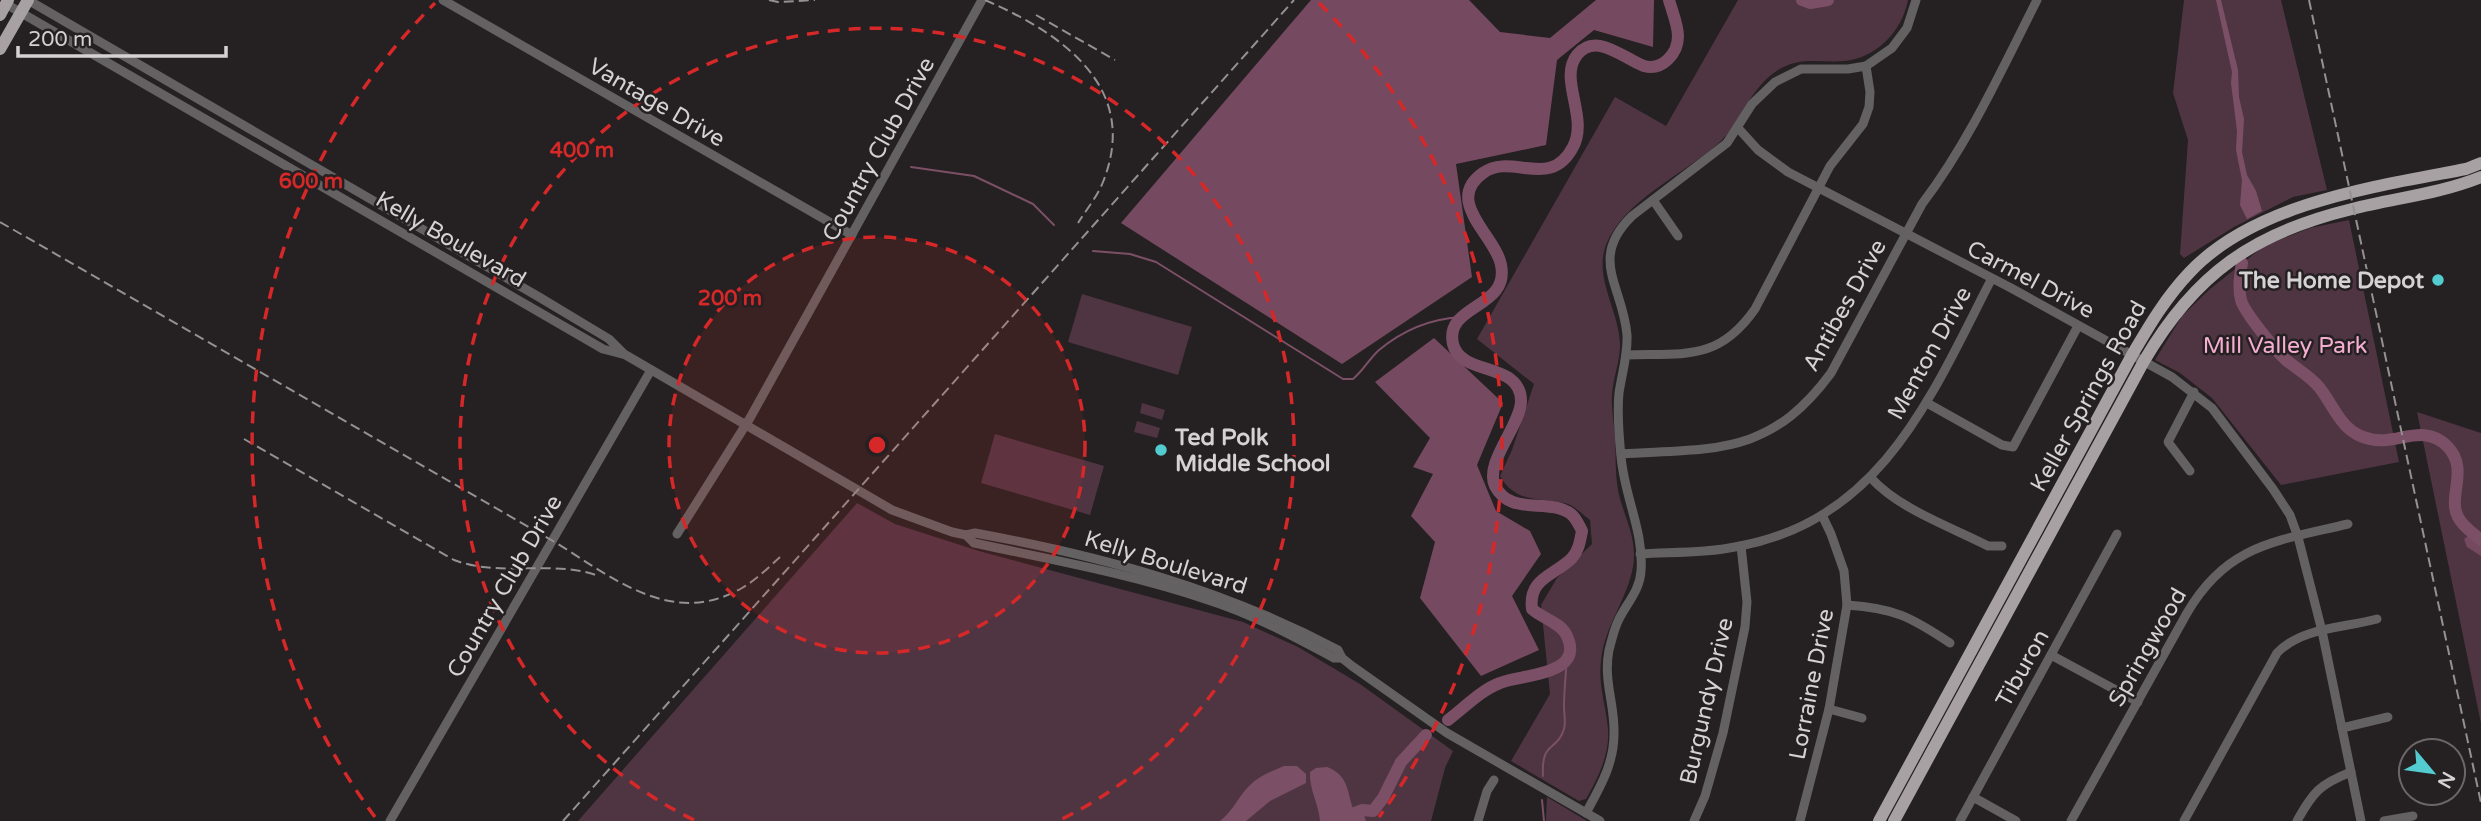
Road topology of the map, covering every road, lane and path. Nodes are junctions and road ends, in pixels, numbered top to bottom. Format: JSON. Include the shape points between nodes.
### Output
{"nodes":[{"id":1,"x":28,"y":0,"type":"edge"},
{"id":2,"x":443,"y":0,"type":"edge"},
{"id":3,"x":982,"y":0,"type":"edge"},
{"id":4,"x":1916,"y":0,"type":"edge"},
{"id":5,"x":2037,"y":0,"type":"edge"},
{"id":6,"x":5,"y":6,"type":"edge"},
{"id":7,"x":21,"y":12,"type":"junction"},
{"id":8,"x":0,"y":49,"type":"edge"},
{"id":9,"x":141,"y":64,"type":"junction"},
{"id":10,"x":1866,"y":66,"type":"junction"},
{"id":11,"x":134,"y":77,"type":"junction"},
{"id":12,"x":236,"y":120,"type":"junction"},
{"id":13,"x":1738,"y":128,"type":"junction"},
{"id":14,"x":229,"y":132,"type":"junction"},
{"id":15,"x":2481,"y":163,"type":"edge"},
{"id":16,"x":2481,"y":177,"type":"edge"},
{"id":17,"x":2414,"y":180,"type":"junction"},
{"id":18,"x":1820,"y":188,"type":"junction"},
{"id":19,"x":1653,"y":200,"type":"junction"},
{"id":20,"x":2384,"y":203,"type":"junction"},
{"id":21,"x":384,"y":207,"type":"junction"},
{"id":22,"x":377,"y":219,"type":"junction"},
{"id":23,"x":1906,"y":233,"type":"junction"},
{"id":24,"x":852,"y":235,"type":"junction"},
{"id":25,"x":1678,"y":236,"type":"dead end"},
{"id":26,"x":2189,"y":272,"type":"junction"},
{"id":27,"x":1991,"y":280,"type":"junction"},
{"id":28,"x":2202,"y":285,"type":"junction"},
{"id":29,"x":539,"y":297,"type":"junction"},
{"id":30,"x":533,"y":309,"type":"junction"},
{"id":31,"x":2078,"y":326,"type":"junction"},
{"id":32,"x":624,"y":354,"type":"junction"},
{"id":33,"x":1626,"y":355,"type":"junction"},
{"id":34,"x":2138,"y":358,"type":"junction"},
{"id":35,"x":651,"y":370,"type":"junction"},
{"id":36,"x":2194,"y":393,"type":"junction"},
{"id":37,"x":1927,"y":403,"type":"junction"},
{"id":38,"x":745,"y":426,"type":"junction"},
{"id":39,"x":1620,"y":454,"type":"junction"},
{"id":40,"x":2190,"y":471,"type":"dead end"},
{"id":41,"x":1871,"y":478,"type":"junction"},
{"id":42,"x":1822,"y":515,"type":"junction"},
{"id":43,"x":2348,"y":524,"type":"dead end"},
{"id":44,"x":677,"y":534,"type":"dead end"},
{"id":45,"x":2118,"y":534,"type":"dead end"},
{"id":46,"x":2298,"y":537,"type":"junction"},
{"id":47,"x":1741,"y":546,"type":"junction"},
{"id":48,"x":2002,"y":546,"type":"dead end"},
{"id":49,"x":1640,"y":554,"type":"junction"},
{"id":50,"x":1847,"y":606,"type":"junction"},
{"id":51,"x":2377,"y":619,"type":"dead end"},
{"id":52,"x":2322,"y":631,"type":"junction"},
{"id":53,"x":1950,"y":643,"type":"dead end"},
{"id":54,"x":2051,"y":655,"type":"junction"},
{"id":55,"x":2138,"y":702,"type":"junction"},
{"id":56,"x":1829,"y":709,"type":"junction"},
{"id":57,"x":2388,"y":717,"type":"dead end"},
{"id":58,"x":1862,"y":718,"type":"dead end"},
{"id":59,"x":2342,"y":727,"type":"junction"},
{"id":60,"x":2351,"y":772,"type":"junction"},
{"id":61,"x":1494,"y":780,"type":"dead end"},
{"id":62,"x":1973,"y":797,"type":"junction"},
{"id":63,"x":1586,"y":813,"type":"junction"},
{"id":64,"x":2413,"y":816,"type":"dead end"},
{"id":65,"x":390,"y":821,"type":"edge"},
{"id":66,"x":1478,"y":821,"type":"edge"},
{"id":67,"x":1600,"y":821,"type":"edge"},
{"id":68,"x":1694,"y":821,"type":"edge"},
{"id":69,"x":1800,"y":821,"type":"edge"},
{"id":70,"x":1879,"y":821,"type":"edge"},
{"id":71,"x":1894,"y":821,"type":"edge"},
{"id":72,"x":1960,"y":821,"type":"edge"},
{"id":73,"x":2016,"y":821,"type":"edge"},
{"id":74,"x":2071,"y":821,"type":"edge"},
{"id":75,"x":2184,"y":821,"type":"edge"},
{"id":76,"x":2297,"y":821,"type":"edge"},
{"id":77,"x":2361,"y":821,"type":"edge"},
{"id":78,"x":2384,"y":821,"type":"edge"}],
"edges":[{"from":1,"to":7,"type":"main road"},
{"from":1,"to":9,"type":"street","name":"Kelly Boulevard"},
{"from":2,"to":24,"type":"street","name":"Vantage Drive"},
{"from":3,"to":24,"type":"street","name":"Country Club Drive"},
{"from":4,"to":10,"type":"street","via":[[1907,28],[1892,48]]},
{"from":5,"to":23,"type":"street","name":"Antibes Drive","via":[[1967,136]]},
{"from":6,"to":7,"type":"street","name":"Kelly Boulevard"},
{"from":7,"to":8,"type":"main road"},
{"from":7,"to":11,"type":"street","name":"Kelly Boulevard"},
{"from":9,"to":11,"type":"street"},
{"from":9,"to":12,"type":"street","name":"Kelly Boulevard"},
{"from":10,"to":13,"type":"street","via":[[1801,69],[1786,75],[1761,93]]},
{"from":10,"to":18,"type":"street","via":[[1870,92],[1863,124],[1830,166]]},
{"from":11,"to":14,"type":"street","name":"Kelly Boulevard"},
{"from":12,"to":14,"type":"street"},
{"from":12,"to":21,"type":"street","name":"Kelly Boulevard"},
{"from":13,"to":18,"type":"street","name":"Carmel Drive","via":[[1773,163]]},
{"from":13,"to":19,"type":"street","via":[[1727,143]]},
{"from":14,"to":22,"type":"street","name":"Kelly Boulevard"},
{"from":15,"to":17,"type":"main road","name":"Keller Springs Road"},
{"from":16,"to":20,"type":"main road","name":"Keller Springs Road","via":[[2455,188]]},
{"from":17,"to":20,"type":"main road","via":[[2389,191]]},
{"from":17,"to":26,"type":"main road","name":"Keller Springs Road","via":[[2350,193],[2280,215],[2245,231]]},
{"from":18,"to":23,"type":"street","name":"Carmel Drive"},
{"from":18,"to":33,"type":"street","via":[[1742,327],[1713,348]]},
{"from":19,"to":25,"type":"street"},
{"from":19,"to":33,"type":"street","via":[[1619,229],[1608,262],[1624,314]]},
{"from":20,"to":28,"type":"main road","name":"Keller Springs Road","via":[[2284,230],[2253,244]]},
{"from":21,"to":22,"type":"street"},
{"from":21,"to":29,"type":"street","name":"Kelly Boulevard"},
{"from":22,"to":30,"type":"street","name":"Kelly Boulevard"},
{"from":23,"to":27,"type":"street","name":"Carmel Drive"},
{"from":23,"to":39,"type":"street","name":"Antibes Drive","via":[[1831,373],[1790,416],[1733,445]]},
{"from":24,"to":38,"type":"street","name":"Country Club Drive"},
{"from":26,"to":28,"type":"main road"},
{"from":26,"to":34,"type":"main road","name":"Keller Springs Road","via":[[2157,313]]},
{"from":27,"to":31,"type":"street","name":"Carmel Drive"},
{"from":27,"to":37,"type":"street","name":"Menton Drive"},
{"from":28,"to":34,"type":"main road","name":"Keller Springs Road"},
{"from":29,"to":30,"type":"street"},
{"from":29,"to":32,"type":"street","name":"Kelly Boulevard","via":[[608,339]]},
{"from":30,"to":32,"type":"street","name":"Kelly Boulevard","via":[[603,349]]},
{"from":31,"to":34,"type":"street","name":"Carmel Drive"},
{"from":31,"to":37,"type":"street","via":[[2013,447]]},
{"from":32,"to":35,"type":"street","name":"Kelly Boulevard"},
{"from":33,"to":39,"type":"street","via":[[1619,405]]},
{"from":34,"to":36,"type":"street","name":"Carmel Drive"},
{"from":34,"to":70,"type":"main road","name":"Keller Springs Road"},
{"from":34,"to":71,"type":"main road","name":"Keller Springs Road"},
{"from":35,"to":38,"type":"street","name":"Kelly Boulevard"},
{"from":35,"to":65,"type":"street","name":"Country Club Drive"},
{"from":36,"to":40,"type":"street","via":[[2168,442]]},
{"from":36,"to":46,"type":"street","name":"Carmel Drive","via":[[2257,465],[2290,515]]},
{"from":37,"to":41,"type":"street","name":"Menton Drive"},
{"from":38,"to":44,"type":"street","name":"Country Club Drive"},
{"from":38,"to":63,"type":"street","name":"Kelly Boulevard","via":[[911,519],[966,535],[1028,543],[1250,615],[1342,658],[1447,733]]},
{"from":39,"to":49,"type":"street"},
{"from":41,"to":42,"type":"street","name":"Menton Drive"},
{"from":41,"to":48,"type":"street","via":[[1899,501],[1988,546]]},
{"from":42,"to":47,"type":"street","name":"Menton Drive"},
{"from":42,"to":50,"type":"street","name":"Lorraine Drive","via":[[1844,571]]},
{"from":43,"to":46,"type":"street","name":"Springwood"},
{"from":45,"to":54,"type":"street","name":"Tiburon"},
{"from":46,"to":52,"type":"street","name":"Carmel Drive"},
{"from":46,"to":55,"type":"street","name":"Springwood","via":[[2253,550],[2208,582]]},
{"from":47,"to":49,"type":"street","name":"Menton Drive"},
{"from":47,"to":68,"type":"street","name":"Burgundy Drive","via":[[1745,627],[1723,733]]},
{"from":49,"to":63,"type":"street","via":[[1638,584],[1613,634],[1606,668],[1615,733],[1612,759]]},
{"from":50,"to":53,"type":"street","via":[[1878,607],[1903,615]]},
{"from":50,"to":56,"type":"street","name":"Lorraine Drive"},
{"from":51,"to":52,"type":"street"},
{"from":52,"to":59,"type":"street","name":"Carmel Drive"},
{"from":52,"to":75,"type":"street","via":[[2300,637],[2277,653]]},
{"from":54,"to":55,"type":"street"},
{"from":54,"to":62,"type":"street","name":"Tiburon"},
{"from":55,"to":74,"type":"street","name":"Springwood"},
{"from":56,"to":58,"type":"street"},
{"from":56,"to":69,"type":"street","name":"Lorraine Drive"},
{"from":57,"to":59,"type":"street"},
{"from":59,"to":60,"type":"street","name":"Carmel Drive"},
{"from":60,"to":76,"type":"street","via":[[2318,788]]},
{"from":60,"to":77,"type":"street","name":"Carmel Drive"},
{"from":61,"to":66,"type":"street"},
{"from":62,"to":72,"type":"street","name":"Tiburon"},
{"from":62,"to":73,"type":"street"},
{"from":63,"to":67,"type":"street","name":"Kelly Boulevard"},
{"from":64,"to":78,"type":"street"}]}
